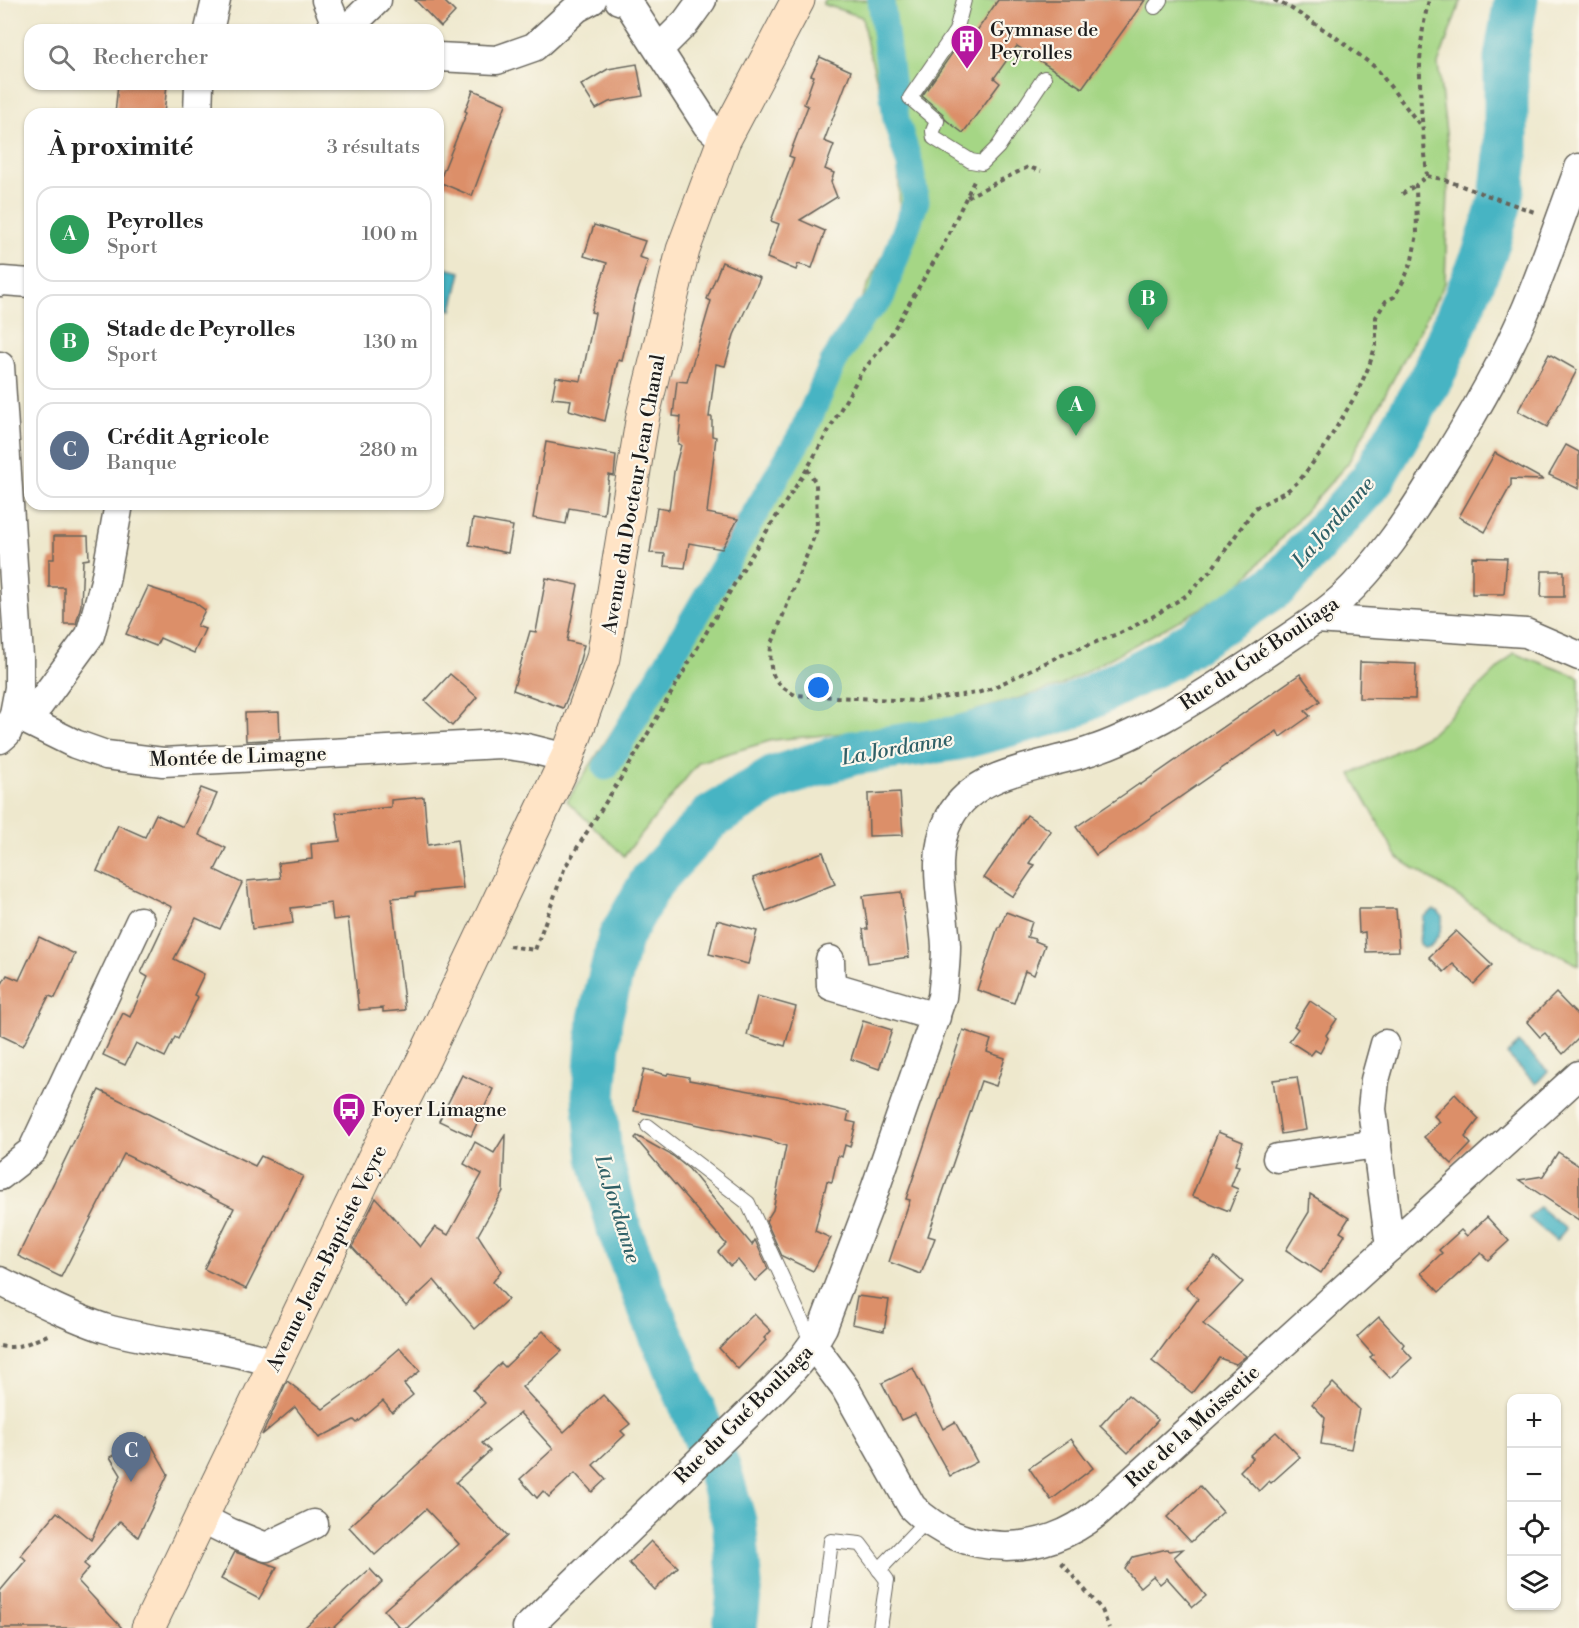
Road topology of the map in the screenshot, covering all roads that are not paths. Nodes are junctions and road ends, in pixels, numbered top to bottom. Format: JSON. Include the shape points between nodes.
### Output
{"nodes":[{"id":1,"x":214,"y":0,"type":"edge"},
{"id":2,"x":326,"y":0,"type":"edge"},
{"id":3,"x":378,"y":0,"type":"edge"},
{"id":4,"x":592,"y":0,"type":"edge"},
{"id":5,"x":619,"y":0,"type":"edge"},
{"id":6,"x":702,"y":0,"type":"edge"},
{"id":7,"x":798,"y":0,"type":"edge"},
{"id":8,"x":964,"y":0,"type":"edge"},
{"id":9,"x":210,"y":24,"type":"edge"},
{"id":10,"x":338,"y":24,"type":"edge"},
{"id":11,"x":352,"y":24,"type":"edge"},
{"id":12,"x":659,"y":49,"type":"junction"},
{"id":13,"x":444,"y":57,"type":"edge"},
{"id":14,"x":1044,"y":78,"type":"dead end"},
{"id":15,"x":199,"y":90,"type":"edge"},
{"id":16,"x":198,"y":108,"type":"edge"},
{"id":17,"x":723,"y":140,"type":"junction"},
{"id":18,"x":1579,"y":168,"type":"edge"},
{"id":19,"x":0,"y":282,"type":"edge"},
{"id":20,"x":24,"y":283,"type":"edge"},
{"id":21,"x":0,"y":366,"type":"edge"},
{"id":22,"x":118,"y":510,"type":"edge"},
{"id":23,"x":1316,"y":619,"type":"junction"},
{"id":24,"x":1579,"y":656,"type":"edge"},
{"id":25,"x":14,"y":714,"type":"junction"},
{"id":26,"x":0,"y":739,"type":"edge"},
{"id":27,"x":567,"y":758,"type":"junction"},
{"id":28,"x":140,"y":921,"type":"dead end"},
{"id":29,"x":830,"y":960,"type":"dead end"},
{"id":30,"x":936,"y":1017,"type":"junction"},
{"id":31,"x":1385,"y":1044,"type":"dead end"},
{"id":32,"x":1579,"y":1075,"type":"edge"},
{"id":33,"x":648,"y":1126,"type":"dead end"},
{"id":34,"x":1377,"y":1144,"type":"junction"},
{"id":35,"x":1277,"y":1158,"type":"dead end"},
{"id":36,"x":0,"y":1176,"type":"edge"},
{"id":37,"x":1390,"y":1247,"type":"junction"},
{"id":38,"x":0,"y":1281,"type":"edge"},
{"id":39,"x":813,"y":1345,"type":"junction"},
{"id":40,"x":274,"y":1363,"type":"junction"},
{"id":41,"x":201,"y":1518,"type":"junction"},
{"id":42,"x":926,"y":1521,"type":"junction"},
{"id":43,"x":314,"y":1524,"type":"dead end"},
{"id":44,"x":879,"y":1570,"type":"junction"},
{"id":45,"x":147,"y":1628,"type":"edge"},
{"id":46,"x":527,"y":1628,"type":"edge"},
{"id":47,"x":820,"y":1628,"type":"edge"},
{"id":48,"x":880,"y":1628,"type":"edge"}],
"edges":[{"from":1,"to":9,"type":"street"},
{"from":2,"to":10,"type":"street"},
{"from":3,"to":11,"type":"street"},
{"from":4,"to":13,"type":"street","via":[[577,8],[534,47],[497,60]]},
{"from":5,"to":12,"type":"street","via":[[628,3]]},
{"from":6,"to":12,"type":"street"},
{"from":7,"to":17,"type":"main road","name":"Avenue du Docteur Jean Chanal"},
{"from":8,"to":14,"type":"lane","via":[[956,31],[910,98],[937,121],[934,138],[971,161],[982,163],[998,147]]},
{"from":12,"to":17,"type":"street","via":[[707,125]]},
{"from":15,"to":16,"type":"street"},
{"from":17,"to":27,"type":"main road","name":"Avenue du Docteur Jean Chanal","via":[[683,250],[643,415],[603,658]]},
{"from":18,"to":23,"type":"street","name":"Rue du Gué Bouliaga","via":[[1526,308],[1443,465],[1378,559]]},
{"from":19,"to":20,"type":"street"},
{"from":21,"to":25,"type":"street","via":[[19,657]]},
{"from":22,"to":25,"type":"street","via":[[90,635],[39,705]]},
{"from":23,"to":24,"type":"street","via":[[1526,633]]},
{"from":23,"to":30,"type":"street","name":"Rue du Gué Bouliaga","via":[[1213,688],[1121,740],[1010,773],[966,797],[951,816],[939,856],[946,946],[942,997]]},
{"from":25,"to":26,"type":"street","via":[[7,733]]},
{"from":25,"to":27,"type":"street","name":"Montée de Limagne","via":[[106,755],[163,762],[500,744]]},
{"from":27,"to":40,"type":"main road","name":"Avenue Jean-Baptiste Veyre"},
{"from":28,"to":36,"type":"street","via":[[32,1151]]},
{"from":29,"to":30,"type":"street","via":[[831,986]]},
{"from":30,"to":39,"type":"street","name":"Rue du Gué Bouliaga","via":[[833,1306]]},
{"from":31,"to":34,"type":"street","via":[[1372,1109]]},
{"from":32,"to":37,"type":"street","name":"Rue de la Moissetie"},
{"from":33,"to":39,"type":"lane","via":[[748,1203]]},
{"from":34,"to":35,"type":"street"},
{"from":34,"to":37,"type":"street"},
{"from":37,"to":42,"type":"street","name":"Rue de la Moissetie","via":[[1083,1524],[1043,1541],[1006,1546],[960,1539]]},
{"from":38,"to":40,"type":"street","via":[[105,1328],[244,1353]]},
{"from":39,"to":42,"type":"street","name":"Rue de la Moissetie","via":[[845,1388],[912,1507]]},
{"from":39,"to":46,"type":"street","name":"Rue du Gué Bouliaga","via":[[798,1365]]},
{"from":40,"to":41,"type":"main road","name":"Avenue Jean-Baptiste Veyre"},
{"from":41,"to":43,"type":"street","via":[[266,1547]]},
{"from":41,"to":45,"type":"main road","name":"Avenue Jean-Baptiste Veyre"},
{"from":42,"to":44,"type":"lane"},
{"from":44,"to":47,"type":"lane","via":[[860,1544],[831,1541]]},
{"from":44,"to":48,"type":"lane","via":[[887,1580]]}]}
